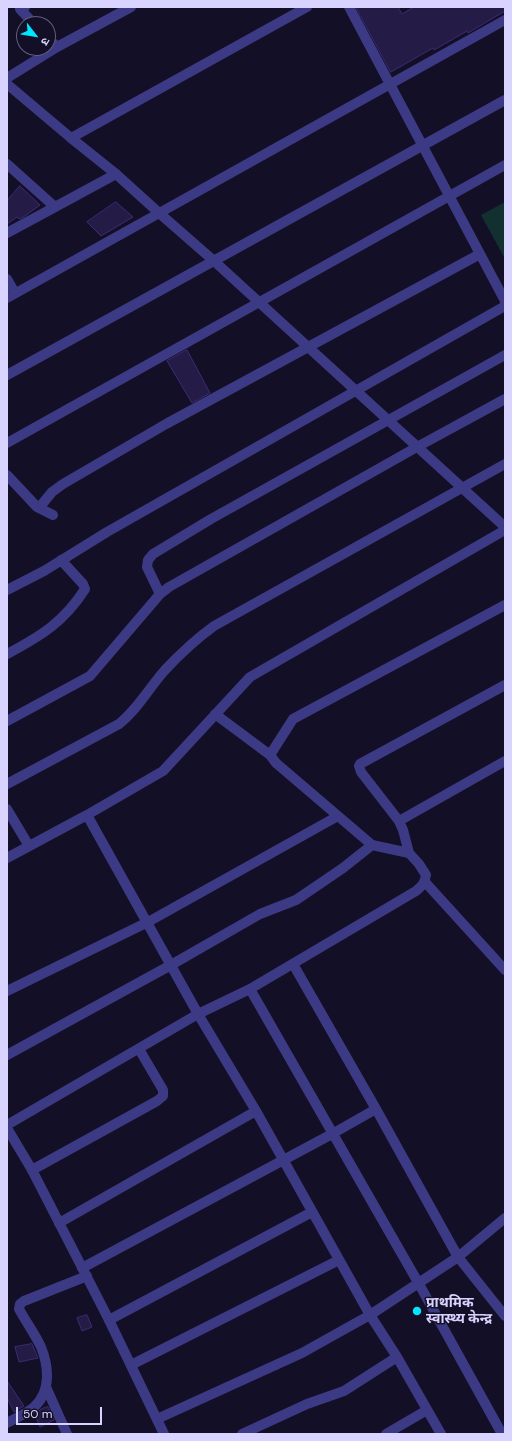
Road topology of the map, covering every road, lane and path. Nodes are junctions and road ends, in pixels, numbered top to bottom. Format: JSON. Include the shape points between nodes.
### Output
{"nodes":[{"id":1,"x":25,"y":7,"type":"edge"},
{"id":2,"x":131,"y":7,"type":"edge"},
{"id":3,"x":307,"y":7,"type":"edge"},
{"id":4,"x":349,"y":7,"type":"edge"},
{"id":5,"x":27,"y":16,"type":"edge"},
{"id":6,"x":505,"y":20,"type":"edge"},
{"id":7,"x":57,"y":47,"type":"joint"},
{"id":8,"x":7,"y":78,"type":"edge"},
{"id":9,"x":7,"y":84,"type":"edge"},
{"id":10,"x":390,"y":84,"type":"junction"},
{"id":11,"x":505,"y":100,"type":"edge"},
{"id":12,"x":71,"y":138,"type":"junction"},
{"id":13,"x":422,"y":145,"type":"junction"},
{"id":14,"x":7,"y":164,"type":"edge"},
{"id":15,"x":505,"y":165,"type":"edge"},
{"id":16,"x":116,"y":174,"type":"junction"},
{"id":17,"x":449,"y":197,"type":"junction"},
{"id":18,"x":55,"y":207,"type":"junction"},
{"id":19,"x":158,"y":212,"type":"junction"},
{"id":20,"x":7,"y":233,"type":"edge"},
{"id":21,"x":480,"y":254,"type":"junction"},
{"id":22,"x":214,"y":261,"type":"junction"},
{"id":23,"x":7,"y":279,"type":"edge"},
{"id":24,"x":11,"y":295,"type":"edge"},
{"id":25,"x":505,"y":301,"type":"edge"},
{"id":26,"x":258,"y":303,"type":"junction"},
{"id":27,"x":505,"y":306,"type":"edge"},
{"id":28,"x":308,"y":348,"type":"junction"},
{"id":29,"x":505,"y":355,"type":"edge"},
{"id":30,"x":7,"y":375,"type":"edge"},
{"id":31,"x":355,"y":392,"type":"junction"},
{"id":32,"x":505,"y":399,"type":"edge"},
{"id":33,"x":387,"y":420,"type":"junction"},
{"id":34,"x":7,"y":443,"type":"edge"},
{"id":35,"x":417,"y":447,"type":"junction"},
{"id":36,"x":505,"y":464,"type":"edge"},
{"id":37,"x":7,"y":475,"type":"edge"},
{"id":38,"x":462,"y":488,"type":"junction"},
{"id":39,"x":40,"y":508,"type":"junction"},
{"id":40,"x":52,"y":515,"type":"dead end"},
{"id":41,"x":505,"y":529,"type":"edge"},
{"id":42,"x":61,"y":560,"type":"junction"},
{"id":43,"x":7,"y":590,"type":"edge"},
{"id":44,"x":160,"y":594,"type":"junction"},
{"id":45,"x":505,"y":605,"type":"edge"},
{"id":46,"x":7,"y":654,"type":"edge"},
{"id":47,"x":505,"y":685,"type":"edge"},
{"id":48,"x":215,"y":714,"type":"junction"},
{"id":49,"x":7,"y":721,"type":"edge"},
{"id":50,"x":270,"y":755,"type":"junction"},
{"id":51,"x":505,"y":760,"type":"edge"},
{"id":52,"x":7,"y":784,"type":"edge"},
{"id":53,"x":7,"y":809,"type":"edge"},
{"id":54,"x":87,"y":815,"type":"junction"},
{"id":55,"x":338,"y":816,"type":"junction"},
{"id":56,"x":399,"y":821,"type":"junction"},
{"id":57,"x":372,"y":844,"type":"junction"},
{"id":58,"x":29,"y":846,"type":"junction"},
{"id":59,"x":409,"y":853,"type":"junction"},
{"id":60,"x":7,"y":858,"type":"edge"},
{"id":61,"x":425,"y":882,"type":"junction"},
{"id":62,"x":148,"y":922,"type":"junction"},
{"id":63,"x":293,"y":964,"type":"junction"},
{"id":64,"x":171,"y":965,"type":"junction"},
{"id":65,"x":505,"y":970,"type":"edge"},
{"id":66,"x":250,"y":989,"type":"junction"},
{"id":67,"x":7,"y":991,"type":"edge"},
{"id":68,"x":198,"y":1014,"type":"junction"},
{"id":69,"x":139,"y":1049,"type":"junction"},
{"id":70,"x":7,"y":1055,"type":"edge"},
{"id":71,"x":376,"y":1109,"type":"junction"},
{"id":72,"x":256,"y":1111,"type":"junction"},
{"id":73,"x":7,"y":1127,"type":"edge"},
{"id":74,"x":332,"y":1134,"type":"junction"},
{"id":75,"x":284,"y":1160,"type":"junction"},
{"id":76,"x":32,"y":1170,"type":"junction"},
{"id":77,"x":312,"y":1212,"type":"junction"},
{"id":78,"x":503,"y":1223,"type":"edge"},
{"id":79,"x":59,"y":1224,"type":"junction"},
{"id":80,"x":458,"y":1257,"type":"junction"},
{"id":81,"x":339,"y":1260,"type":"junction"},
{"id":82,"x":84,"y":1272,"type":"junction"},
{"id":83,"x":419,"y":1284,"type":"junction"},
{"id":84,"x":370,"y":1315,"type":"junction"},
{"id":85,"x":505,"y":1316,"type":"edge"},
{"id":86,"x":109,"y":1320,"type":"junction"},
{"id":87,"x":397,"y":1357,"type":"junction"},
{"id":88,"x":131,"y":1365,"type":"junction"},
{"id":89,"x":46,"y":1387,"type":"junction"},
{"id":90,"x":428,"y":1410,"type":"junction"},
{"id":91,"x":157,"y":1419,"type":"junction"},
{"id":92,"x":7,"y":1423,"type":"edge"},
{"id":93,"x":67,"y":1434,"type":"edge"},
{"id":94,"x":164,"y":1434,"type":"edge"},
{"id":95,"x":242,"y":1434,"type":"edge"},
{"id":96,"x":386,"y":1434,"type":"edge"},
{"id":97,"x":441,"y":1434,"type":"edge"},
{"id":98,"x":502,"y":1434,"type":"edge"}],
"edges":[{"from":1,"to":5,"type":"street","via":[[20,9]]},
{"from":2,"to":7,"type":"street"},
{"from":3,"to":12,"type":"street"},
{"from":4,"to":10,"type":"street"},
{"from":6,"to":10,"type":"street"},
{"from":7,"to":8,"type":"street"},
{"from":9,"to":12,"type":"street"},
{"from":10,"to":13,"type":"street"},
{"from":10,"to":19,"type":"street"},
{"from":11,"to":13,"type":"street"},
{"from":12,"to":16,"type":"street"},
{"from":13,"to":17,"type":"street"},
{"from":13,"to":22,"type":"street"},
{"from":14,"to":18,"type":"street"},
{"from":15,"to":17,"type":"street"},
{"from":16,"to":18,"type":"street"},
{"from":16,"to":19,"type":"street"},
{"from":17,"to":21,"type":"street"},
{"from":17,"to":26,"type":"street"},
{"from":18,"to":20,"type":"street"},
{"from":19,"to":22,"type":"street"},
{"from":19,"to":24,"type":"street"},
{"from":21,"to":25,"type":"street"},
{"from":21,"to":28,"type":"street"},
{"from":22,"to":26,"type":"street"},
{"from":22,"to":30,"type":"street"},
{"from":23,"to":24,"type":"street"},
{"from":26,"to":28,"type":"street"},
{"from":26,"to":34,"type":"street"},
{"from":27,"to":31,"type":"street"},
{"from":28,"to":31,"type":"street"},
{"from":28,"to":39,"type":"street","via":[[63,484],[52,492]]},
{"from":29,"to":33,"type":"street"},
{"from":31,"to":33,"type":"street"},
{"from":31,"to":42,"type":"street"},
{"from":32,"to":35,"type":"street"},
{"from":33,"to":35,"type":"street"},
{"from":33,"to":44,"type":"street","via":[[153,554],[146,567]]},
{"from":35,"to":38,"type":"street"},
{"from":35,"to":44,"type":"street"},
{"from":36,"to":38,"type":"street"},
{"from":37,"to":39,"type":"street"},
{"from":38,"to":41,"type":"street"},
{"from":38,"to":52,"type":"street","via":[[214,626],[199,636],[165,671],[124,720]]},
{"from":39,"to":40,"type":"street"},
{"from":41,"to":48,"type":"street","via":[[250,677]]},
{"from":42,"to":43,"type":"street"},
{"from":42,"to":46,"type":"street","via":[[85,589],[52,628]]},
{"from":44,"to":49,"type":"street","via":[[90,676]]},
{"from":45,"to":50,"type":"street","via":[[293,719]]},
{"from":47,"to":56,"type":"street","via":[[358,766]]},
{"from":48,"to":50,"type":"street"},
{"from":48,"to":54,"type":"street","via":[[163,771]]},
{"from":50,"to":55,"type":"street"},
{"from":51,"to":56,"type":"street"},
{"from":53,"to":58,"type":"street"},
{"from":54,"to":58,"type":"street"},
{"from":54,"to":62,"type":"street"},
{"from":55,"to":57,"type":"street"},
{"from":55,"to":62,"type":"street"},
{"from":56,"to":59,"type":"street","via":[[404,830]]},
{"from":57,"to":59,"type":"street"},
{"from":57,"to":64,"type":"street","via":[[343,868],[296,900],[260,914]]},
{"from":58,"to":60,"type":"street"},
{"from":59,"to":61,"type":"street","via":[[424,870]]},
{"from":61,"to":63,"type":"street","via":[[416,891]]},
{"from":61,"to":65,"type":"street"},
{"from":62,"to":64,"type":"street"},
{"from":62,"to":67,"type":"street"},
{"from":63,"to":66,"type":"street"},
{"from":63,"to":71,"type":"street"},
{"from":64,"to":68,"type":"street"},
{"from":64,"to":70,"type":"street"},
{"from":66,"to":68,"type":"street"},
{"from":66,"to":74,"type":"street"},
{"from":68,"to":69,"type":"street"},
{"from":68,"to":72,"type":"street"},
{"from":69,"to":73,"type":"street"},
{"from":69,"to":76,"type":"street","via":[[163,1090],[163,1096]]},
{"from":71,"to":74,"type":"street"},
{"from":71,"to":80,"type":"street"},
{"from":72,"to":75,"type":"street"},
{"from":72,"to":79,"type":"street"},
{"from":73,"to":76,"type":"street"},
{"from":74,"to":75,"type":"street"},
{"from":74,"to":83,"type":"street"},
{"from":75,"to":77,"type":"street"},
{"from":75,"to":82,"type":"street"},
{"from":76,"to":79,"type":"street"},
{"from":77,"to":81,"type":"street"},
{"from":77,"to":86,"type":"street"},
{"from":78,"to":80,"type":"street"},
{"from":79,"to":82,"type":"street"},
{"from":80,"to":83,"type":"street"},
{"from":80,"to":85,"type":"street"},
{"from":81,"to":84,"type":"street"},
{"from":81,"to":88,"type":"street"},
{"from":82,"to":86,"type":"street"},
{"from":82,"to":89,"type":"street","via":[[20,1304],[19,1309],[41,1347],[47,1372]]},
{"from":83,"to":84,"type":"street"},
{"from":83,"to":98,"type":"street"},
{"from":84,"to":87,"type":"street"},
{"from":84,"to":91,"type":"street","via":[[302,1353]]},
{"from":86,"to":88,"type":"street"},
{"from":87,"to":90,"type":"street"},
{"from":87,"to":95,"type":"street","via":[[344,1391],[307,1404]]},
{"from":88,"to":91,"type":"street"},
{"from":89,"to":92,"type":"street","via":[[43,1397],[34,1407]]},
{"from":89,"to":93,"type":"street"},
{"from":90,"to":96,"type":"street"},
{"from":90,"to":97,"type":"street"},
{"from":91,"to":94,"type":"street"}]}
